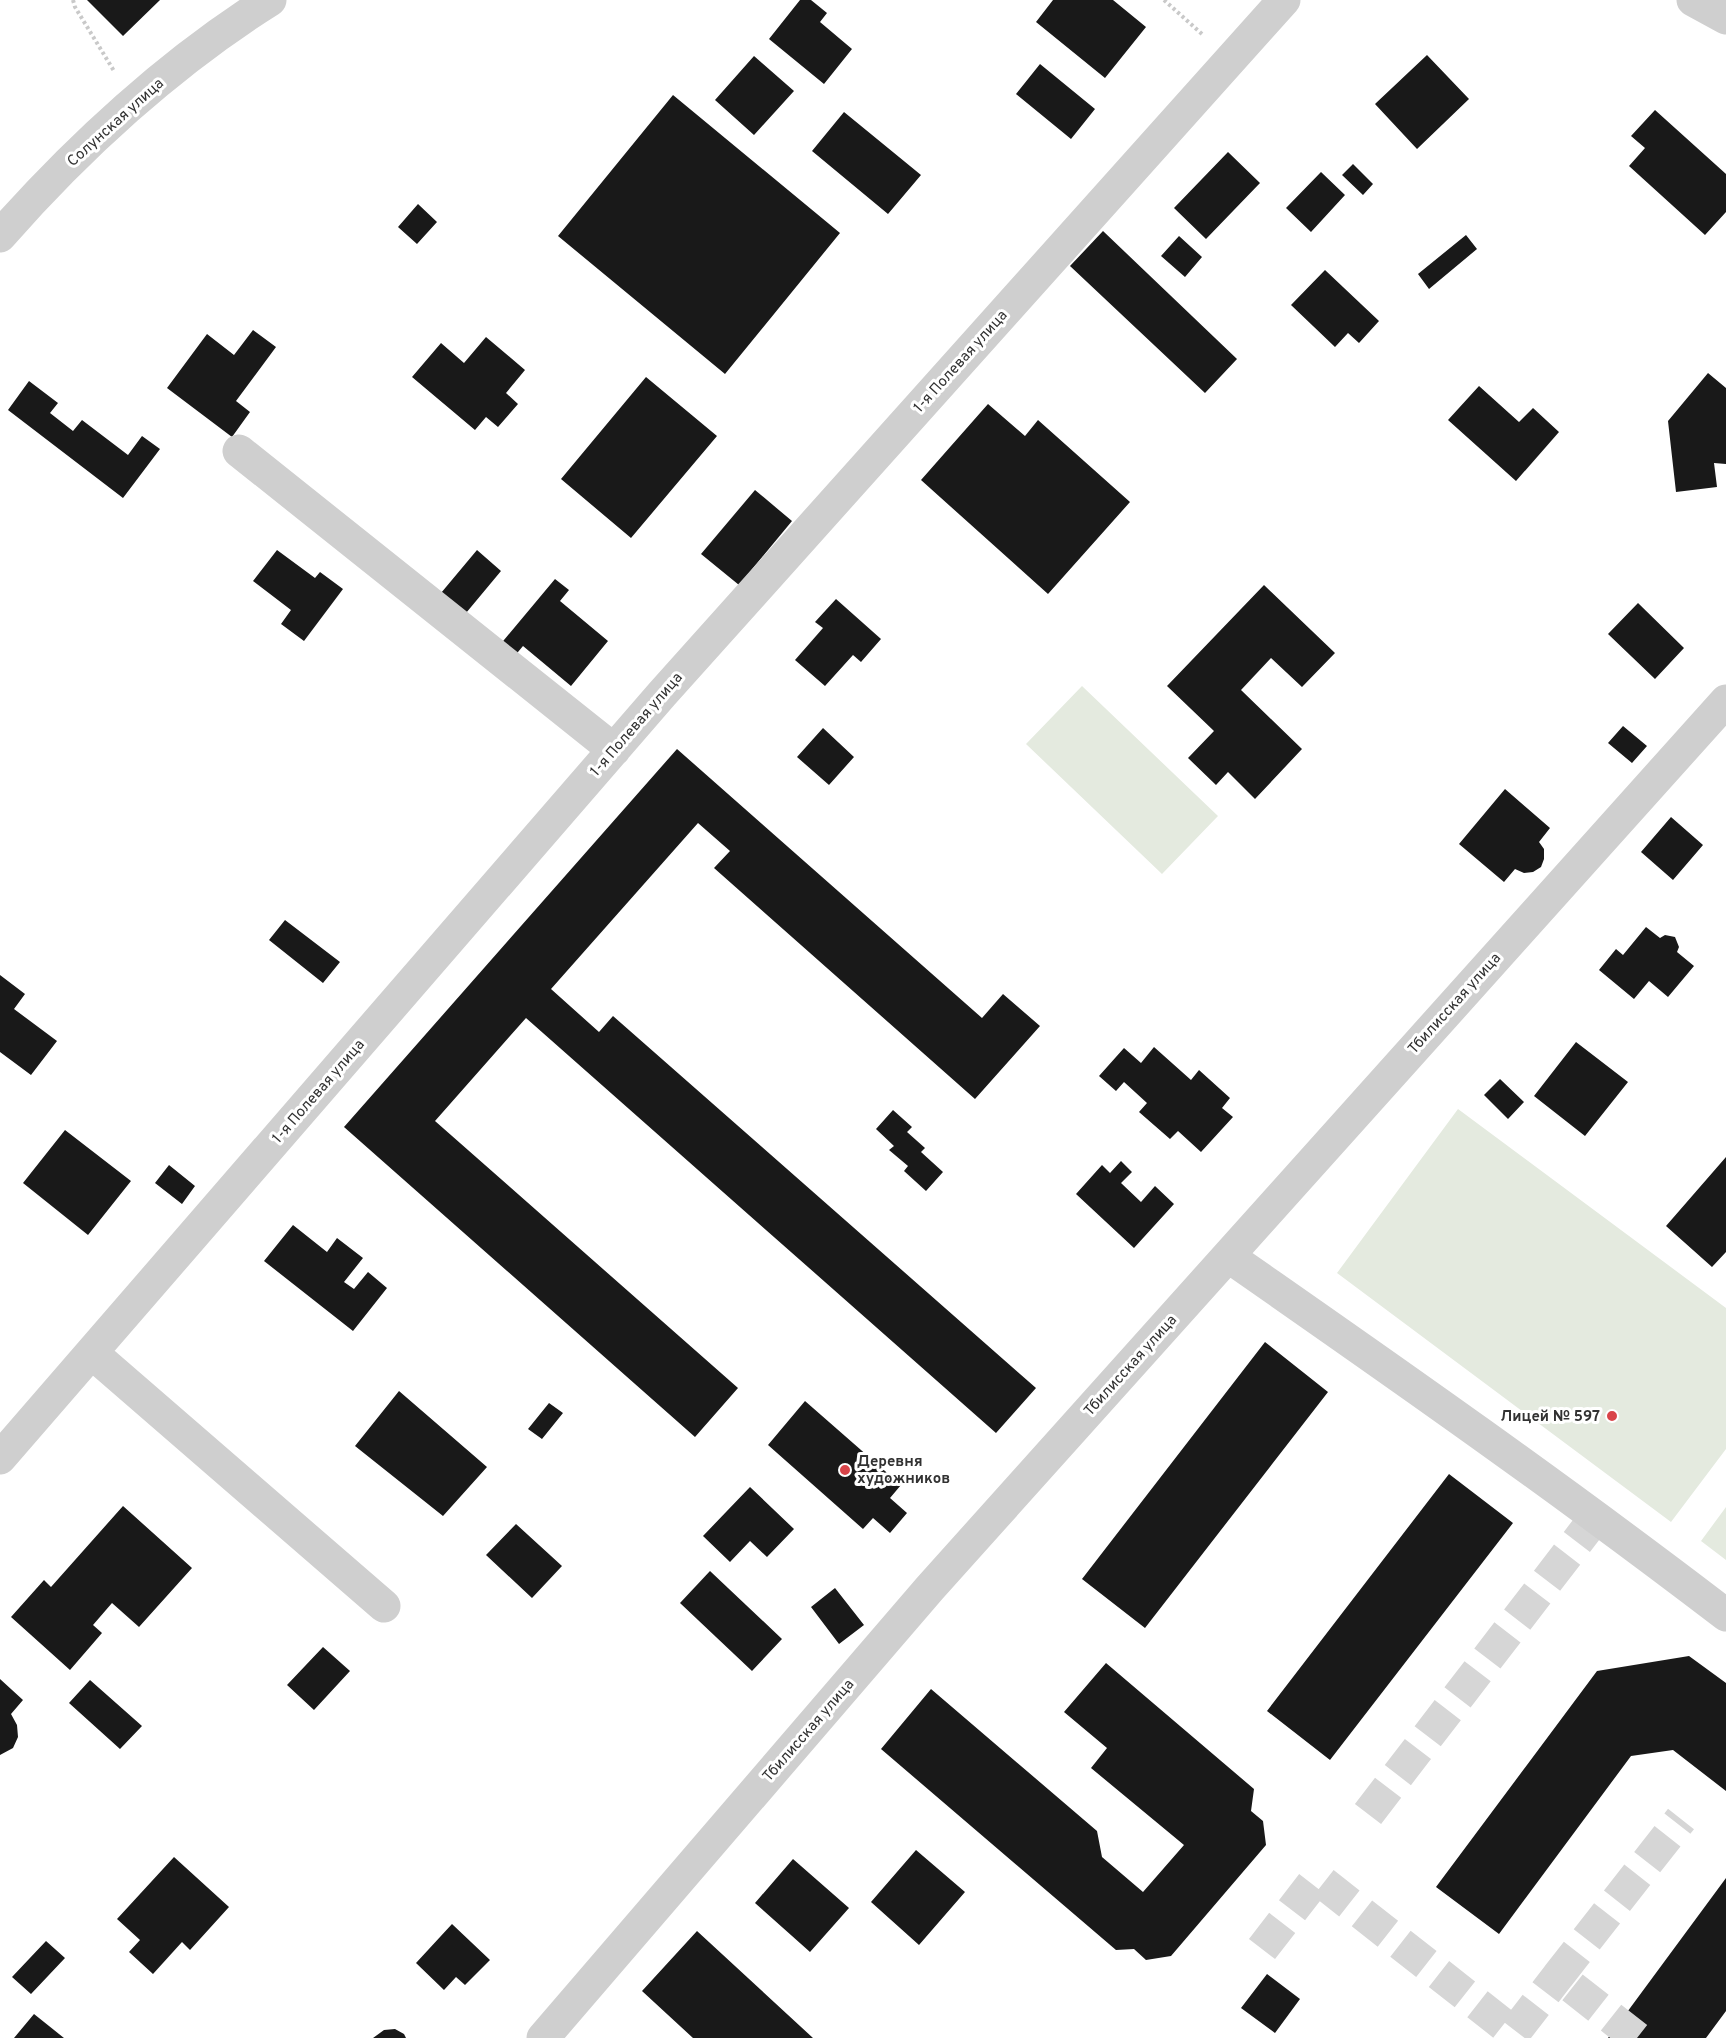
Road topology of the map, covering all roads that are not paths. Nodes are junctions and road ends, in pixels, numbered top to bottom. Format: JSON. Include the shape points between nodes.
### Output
{"nodes":[{"id":1,"x":270,"y":0,"type":"edge"},
{"id":2,"x":1284,"y":0,"type":"edge"},
{"id":3,"x":1693,"y":0,"type":"edge"},
{"id":4,"x":1726,"y":18,"type":"edge"},
{"id":5,"x":0,"y":236,"type":"edge"},
{"id":6,"x":239,"y":451,"type":"dead end"},
{"id":7,"x":1726,"y":701,"type":"edge"},
{"id":8,"x":614,"y":750,"type":"junction"},
{"id":9,"x":1228,"y":1256,"type":"junction"},
{"id":10,"x":92,"y":1353,"type":"junction"},
{"id":11,"x":0,"y":1458,"type":"edge"},
{"id":12,"x":384,"y":1606,"type":"dead end"},
{"id":13,"x":1726,"y":1615,"type":"edge"},
{"id":14,"x":543,"y":2038,"type":"edge"}],
"edges":[{"from":1,"to":5,"type":"street","name":"Солунская улица","via":[[133,102],[33,198]]},
{"from":2,"to":8,"type":"street","name":"1-я Полевая улица"},
{"from":3,"to":4,"type":"street"},
{"from":6,"to":8,"type":"street"},
{"from":7,"to":9,"type":"street","name":"Тбилисская улица"},
{"from":8,"to":10,"type":"street","name":"1-я Полевая улица"},
{"from":9,"to":13,"type":"street","via":[[1448,1410]]},
{"from":9,"to":14,"type":"street","name":"Тбилисская улица","via":[[930,1588]]},
{"from":10,"to":11,"type":"street","name":"1-я Полевая улица"},
{"from":10,"to":12,"type":"street"}]}
